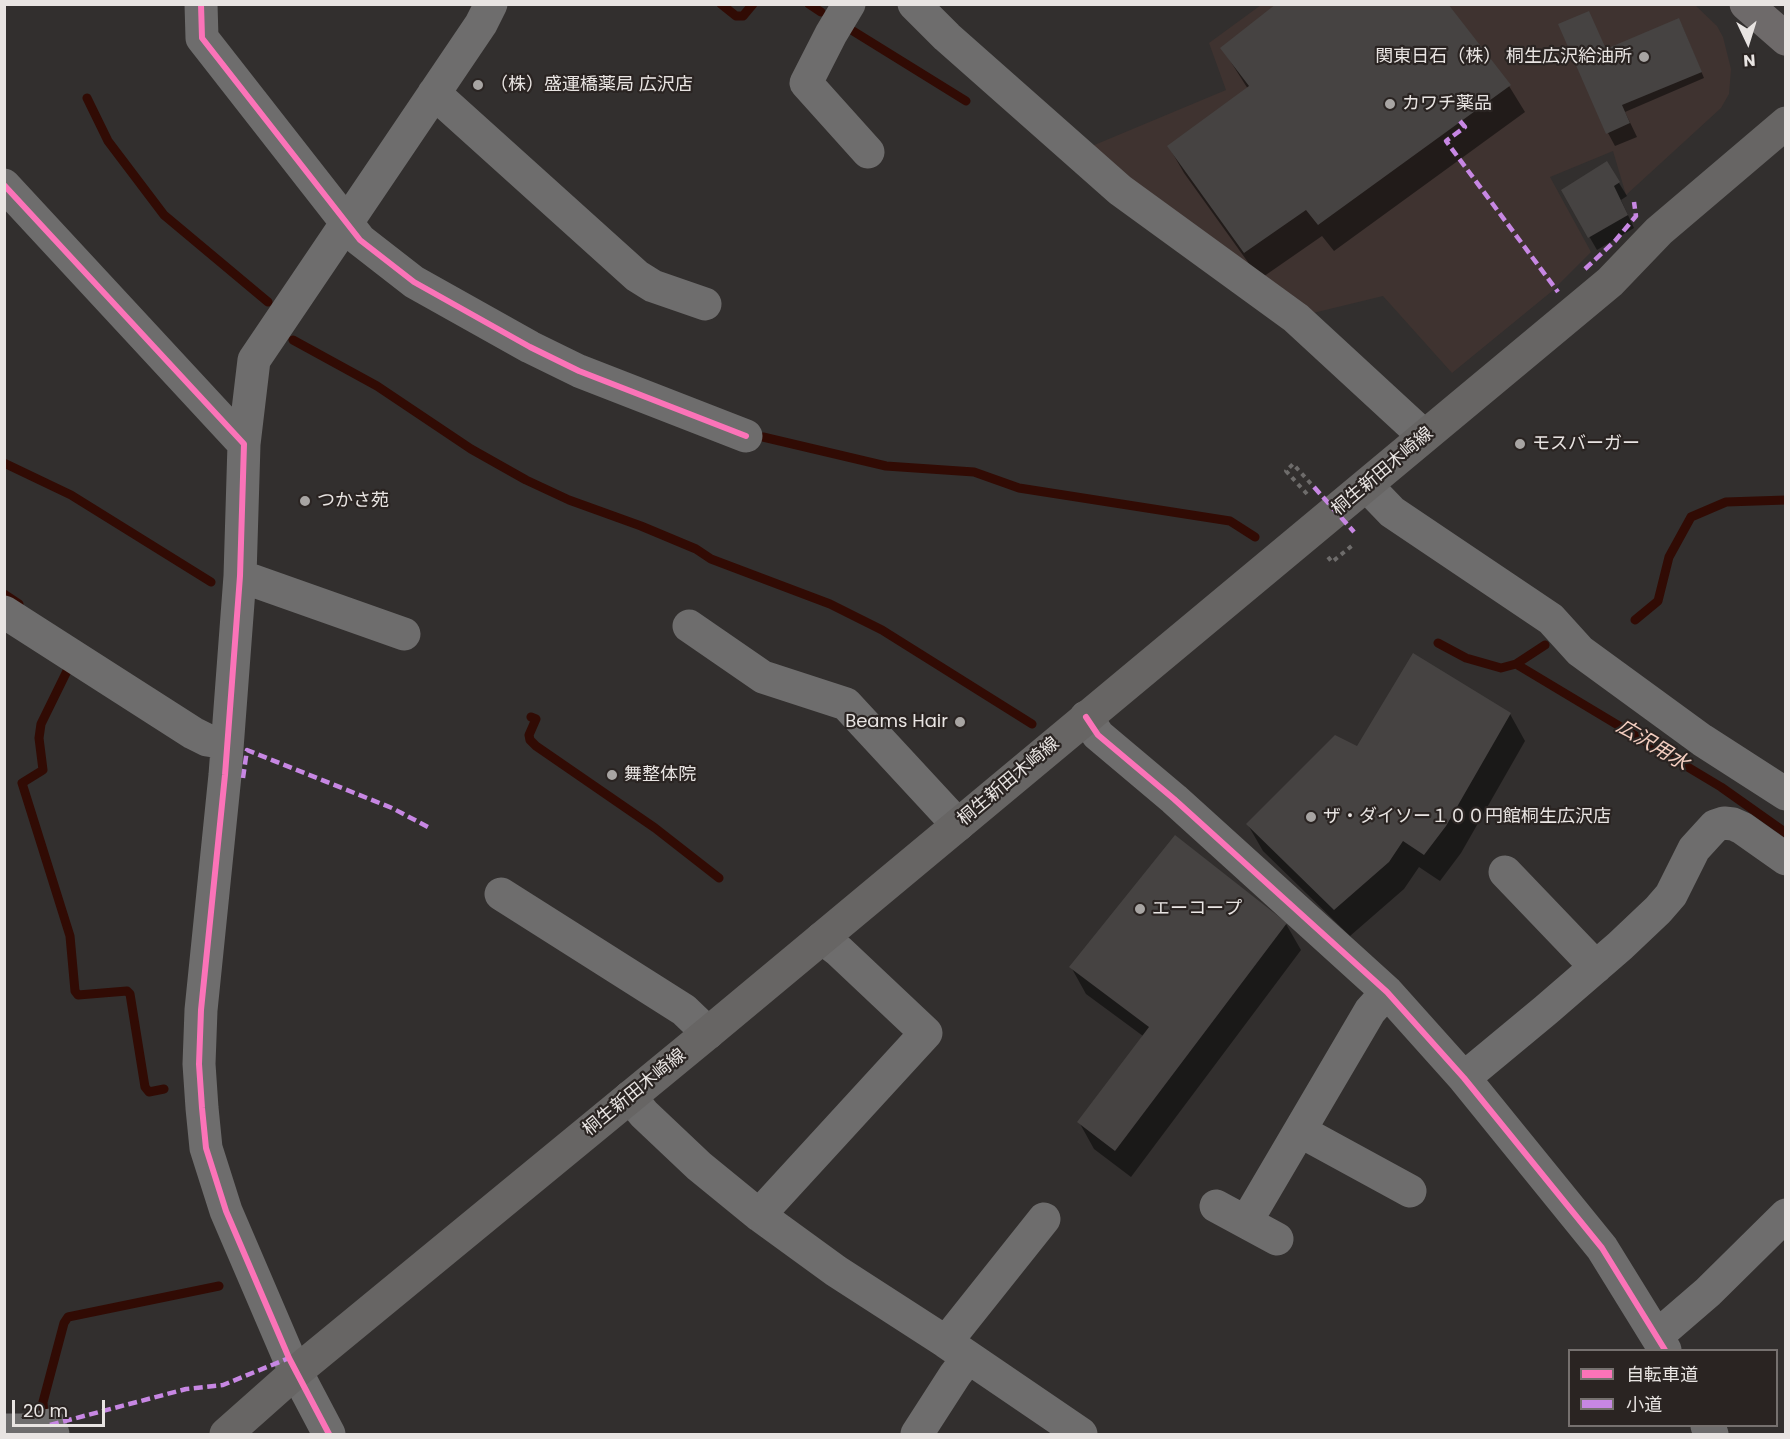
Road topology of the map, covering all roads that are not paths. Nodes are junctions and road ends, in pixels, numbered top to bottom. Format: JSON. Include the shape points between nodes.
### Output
{"nodes":[{"id":1,"x":201,"y":4,"type":"edge"},
{"id":2,"x":491,"y":4,"type":"edge"},
{"id":3,"x":849,"y":4,"type":"edge"},
{"id":4,"x":914,"y":4,"type":"edge"},
{"id":5,"x":1746,"y":4,"type":"edge"},
{"id":6,"x":1785,"y":39,"type":"edge"},
{"id":7,"x":434,"y":93,"type":"junction"},
{"id":8,"x":1785,"y":123,"type":"edge"},
{"id":9,"x":868,"y":152,"type":"dead end"},
{"id":10,"x":4,"y":185,"type":"edge"},
{"id":11,"x":347,"y":224,"type":"junction"},
{"id":12,"x":705,"y":304,"type":"dead end"},
{"id":13,"x":746,"y":436,"type":"dead end"},
{"id":14,"x":1424,"y":436,"type":"junction"},
{"id":15,"x":244,"y":444,"type":"junction"},
{"id":16,"x":1367,"y":486,"type":"junction"},
{"id":17,"x":240,"y":576,"type":"junction"},
{"id":18,"x":4,"y":612,"type":"edge"},
{"id":19,"x":689,"y":626,"type":"dead end"},
{"id":20,"x":404,"y":634,"type":"dead end"},
{"id":21,"x":1086,"y":717,"type":"junction"},
{"id":22,"x":227,"y":743,"type":"junction"},
{"id":23,"x":1785,"y":794,"type":"edge"},
{"id":24,"x":958,"y":825,"type":"junction"},
{"id":25,"x":1785,"y":860,"type":"edge"},
{"id":26,"x":1505,"y":872,"type":"dead end"},
{"id":27,"x":501,"y":894,"type":"dead end"},
{"id":28,"x":822,"y":938,"type":"junction"},
{"id":29,"x":1596,"y":967,"type":"junction"},
{"id":30,"x":1387,"y":992,"type":"junction"},
{"id":31,"x":708,"y":1033,"type":"junction"},
{"id":32,"x":1464,"y":1078,"type":"junction"},
{"id":33,"x":630,"y":1097,"type":"junction"},
{"id":34,"x":1300,"y":1131,"type":"junction"},
{"id":35,"x":1410,"y":1191,"type":"dead end"},
{"id":36,"x":1216,"y":1206,"type":"dead end"},
{"id":37,"x":759,"y":1215,"type":"junction"},
{"id":38,"x":1785,"y":1215,"type":"edge"},
{"id":39,"x":1044,"y":1219,"type":"dead end"},
{"id":40,"x":1246,"y":1222,"type":"junction"},
{"id":41,"x":1277,"y":1239,"type":"dead end"},
{"id":42,"x":1661,"y":1343,"type":"edge"},
{"id":43,"x":957,"y":1350,"type":"junction"},
{"id":44,"x":297,"y":1371,"type":"junction"},
{"id":45,"x":4,"y":1430,"type":"edge"},
{"id":46,"x":53,"y":1434,"type":"edge"},
{"id":47,"x":226,"y":1434,"type":"edge"},
{"id":48,"x":329,"y":1434,"type":"edge"},
{"id":49,"x":917,"y":1434,"type":"edge"},
{"id":50,"x":1081,"y":1434,"type":"edge"}],
"edges":[{"from":1,"to":11,"type":"street","via":[[202,38]]},
{"from":2,"to":7,"type":"street"},
{"from":3,"to":9,"type":"street","via":[[806,83]]},
{"from":4,"to":14,"type":"street","via":[[1119,190],[1296,318]]},
{"from":5,"to":6,"type":"highway"},
{"from":7,"to":11,"type":"street"},
{"from":7,"to":12,"type":"street","via":[[637,276],[653,286]]},
{"from":8,"to":14,"type":"main road","name":"桐生新田木崎線","via":[[1659,231],[1610,282]]},
{"from":10,"to":15,"type":"street"},
{"from":11,"to":13,"type":"street","via":[[360,240],[414,282],[530,347],[579,371]]},
{"from":11,"to":15,"type":"street","via":[[254,360]]},
{"from":14,"to":16,"type":"main road","name":"桐生新田木崎線"},
{"from":15,"to":17,"type":"street"},
{"from":16,"to":21,"type":"main road","name":"桐生新田木崎線"},
{"from":16,"to":23,"type":"street","via":[[1392,512],[1551,619],[1580,651],[1702,740]]},
{"from":17,"to":20,"type":"street"},
{"from":17,"to":22,"type":"street"},
{"from":18,"to":22,"type":"street","via":[[193,733]]},
{"from":19,"to":24,"type":"street","via":[[763,677],[846,704]]},
{"from":21,"to":24,"type":"main road","name":"桐生新田木崎線"},
{"from":21,"to":30,"type":"street","via":[[1098,735]]},
{"from":22,"to":44,"type":"street","via":[[201,1010],[199,1064],[206,1148],[226,1210]]},
{"from":24,"to":28,"type":"main road","name":"桐生新田木崎線"},
{"from":25,"to":29,"type":"street","via":[[1742,828],[1724,823],[1715,826],[1694,849],[1671,895]]},
{"from":26,"to":29,"type":"street"},
{"from":27,"to":31,"type":"street","via":[[684,1010]]},
{"from":28,"to":31,"type":"main road","name":"桐生新田木崎線"},
{"from":28,"to":37,"type":"street","via":[[926,1033]]},
{"from":29,"to":32,"type":"street"},
{"from":30,"to":32,"type":"street"},
{"from":30,"to":34,"type":"street","via":[[1370,1011]]},
{"from":31,"to":33,"type":"main road","name":"桐生新田木崎線"},
{"from":32,"to":42,"type":"street","via":[[1602,1248]]},
{"from":33,"to":37,"type":"street","via":[[699,1166]]},
{"from":33,"to":44,"type":"main road","name":"桐生新田木崎線"},
{"from":34,"to":35,"type":"street"},
{"from":34,"to":40,"type":"street"},
{"from":36,"to":40,"type":"street"},
{"from":37,"to":43,"type":"street"},
{"from":38,"to":42,"type":"street"},
{"from":39,"to":43,"type":"street"},
{"from":40,"to":41,"type":"street"},
{"from":43,"to":49,"type":"street"},
{"from":43,"to":50,"type":"street"},
{"from":44,"to":47,"type":"main road","name":"桐生新田木崎線"},
{"from":44,"to":48,"type":"street"},
{"from":45,"to":46,"type":"street","via":[[50,1425]]}]}
